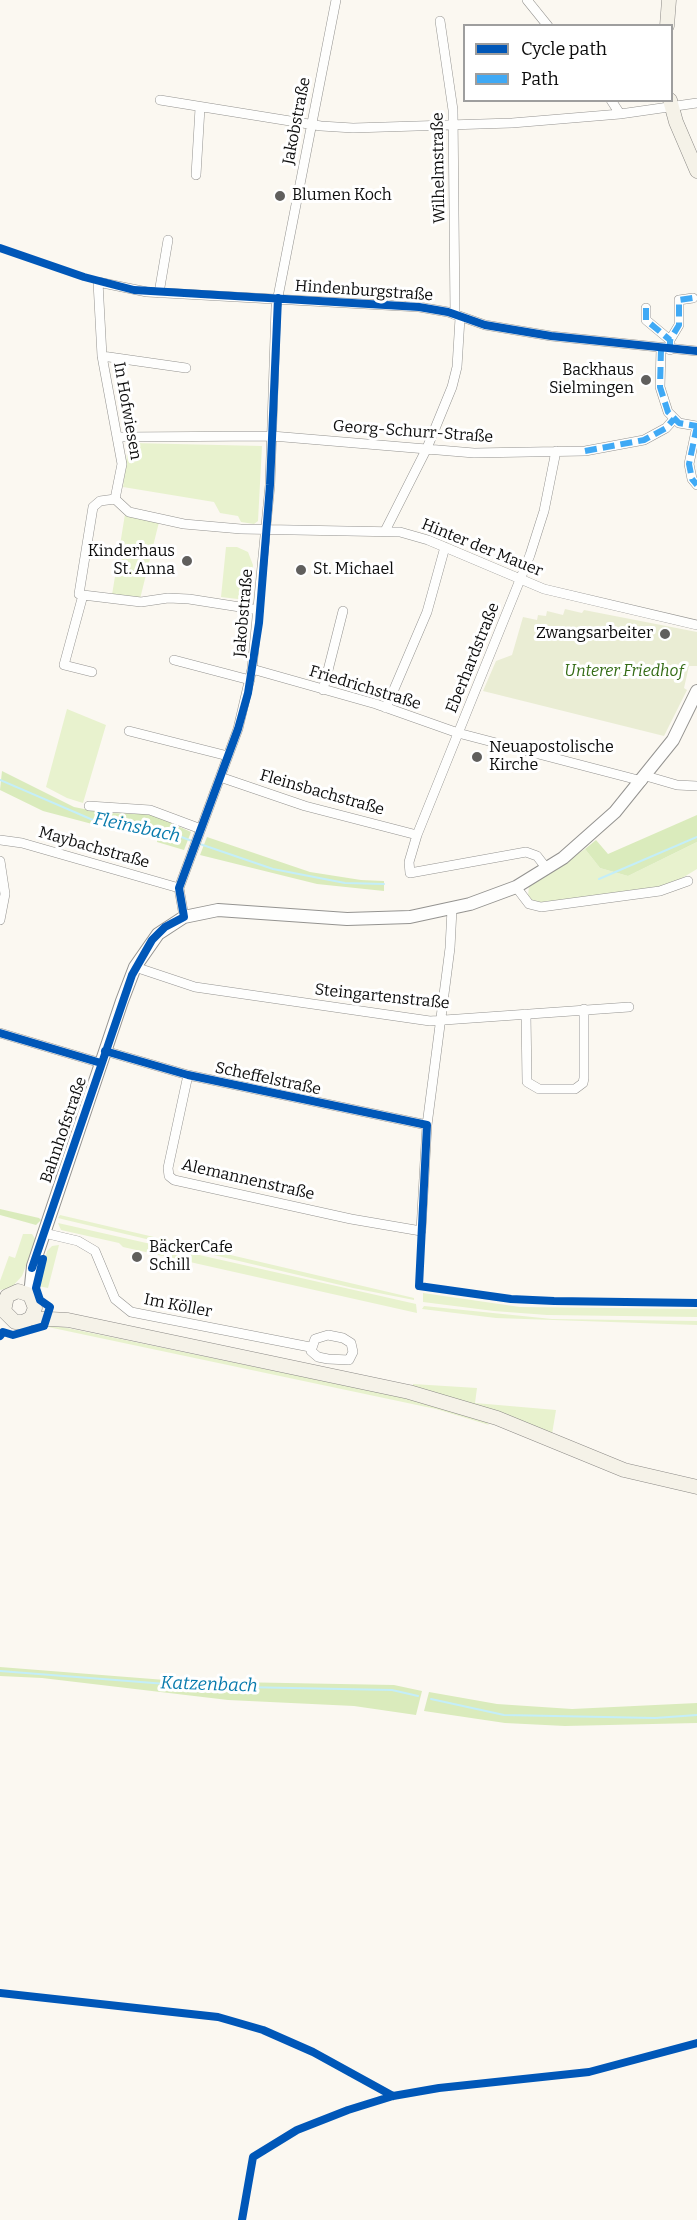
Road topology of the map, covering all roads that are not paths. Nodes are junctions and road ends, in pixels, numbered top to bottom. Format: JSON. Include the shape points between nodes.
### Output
{"nodes":[{"id":1,"x":336,"y":0,"type":"edge"},
{"id":2,"x":527,"y":0,"type":"edge"},
{"id":3,"x":669,"y":0,"type":"edge"},
{"id":4,"x":440,"y":21,"type":"dead end"},
{"id":5,"x":546,"y":24,"type":"edge"},
{"id":6,"x":667,"y":24,"type":"edge"},
{"id":7,"x":160,"y":100,"type":"dead end"},
{"id":8,"x":611,"y":102,"type":"edge"},
{"id":9,"x":697,"y":103,"type":"edge"},
{"id":10,"x":671,"y":104,"type":"edge"},
{"id":11,"x":200,"y":108,"type":"junction"},
{"id":12,"x":620,"y":114,"type":"junction"},
{"id":13,"x":312,"y":125,"type":"junction"},
{"id":14,"x":454,"y":126,"type":"junction"},
{"id":15,"x":697,"y":171,"type":"edge"},
{"id":16,"x":196,"y":176,"type":"dead end"},
{"id":17,"x":168,"y":240,"type":"dead end"},
{"id":18,"x":98,"y":282,"type":"joint"},
{"id":19,"x":159,"y":292,"type":"junction"},
{"id":20,"x":278,"y":298,"type":"junction"},
{"id":21,"x":693,"y":298,"type":"dead end"},
{"id":22,"x":646,"y":308,"type":"dead end"},
{"id":23,"x":458,"y":316,"type":"junction"},
{"id":24,"x":667,"y":346,"type":"junction"},
{"id":25,"x":697,"y":351,"type":"edge"},
{"id":26,"x":102,"y":356,"type":"junction"},
{"id":27,"x":186,"y":368,"type":"dead end"},
{"id":28,"x":674,"y":420,"type":"junction"},
{"id":29,"x":697,"y":426,"type":"edge"},
{"id":30,"x":272,"y":436,"type":"junction"},
{"id":31,"x":119,"y":437,"type":"junction"},
{"id":32,"x":427,"y":448,"type":"junction"},
{"id":33,"x":556,"y":451,"type":"junction"},
{"id":34,"x":697,"y":485,"type":"edge"},
{"id":35,"x":115,"y":499,"type":"junction"},
{"id":36,"x":266,"y":529,"type":"junction"},
{"id":37,"x":385,"y":531,"type":"junction"},
{"id":38,"x":445,"y":548,"type":"junction"},
{"id":39,"x":520,"y":580,"type":"junction"},
{"id":40,"x":83,"y":594,"type":"junction"},
{"id":41,"x":259,"y":610,"type":"junction"},
{"id":42,"x":343,"y":611,"type":"dead end"},
{"id":43,"x":697,"y":625,"type":"edge"},
{"id":44,"x":174,"y":660,"type":"dead end"},
{"id":45,"x":53,"y":662,"type":"dead end"},
{"id":46,"x":64,"y":664,"type":"junction"},
{"id":47,"x":252,"y":669,"type":"junction"},
{"id":48,"x":92,"y":672,"type":"dead end"},
{"id":49,"x":250,"y":680,"type":"junction"},
{"id":50,"x":323,"y":690,"type":"junction"},
{"id":51,"x":697,"y":691,"type":"edge"},
{"id":52,"x":386,"y":708,"type":"junction"},
{"id":53,"x":129,"y":732,"type":"dead end"},
{"id":54,"x":458,"y":733,"type":"junction"},
{"id":55,"x":228,"y":756,"type":"junction"},
{"id":56,"x":220,"y":777,"type":"junction"},
{"id":57,"x":644,"y":778,"type":"junction"},
{"id":58,"x":697,"y":786,"type":"edge"},
{"id":59,"x":89,"y":806,"type":"dead end"},
{"id":60,"x":200,"y":831,"type":"junction"},
{"id":61,"x":417,"y":835,"type":"junction"},
{"id":62,"x":0,"y":840,"type":"edge"},
{"id":63,"x":0,"y":861,"type":"edge"},
{"id":64,"x":547,"y":869,"type":"junction"},
{"id":65,"x":688,"y":881,"type":"dead end"},
{"id":66,"x":516,"y":886,"type":"junction"},
{"id":67,"x":179,"y":888,"type":"junction"},
{"id":68,"x":452,"y":909,"type":"junction"},
{"id":69,"x":184,"y":917,"type":"junction"},
{"id":70,"x":0,"y":920,"type":"edge"},
{"id":71,"x":135,"y":967,"type":"junction"},
{"id":72,"x":629,"y":1006,"type":"dead end"},
{"id":73,"x":584,"y":1009,"type":"junction"},
{"id":74,"x":526,"y":1014,"type":"junction"},
{"id":75,"x":440,"y":1022,"type":"junction"},
{"id":76,"x":0,"y":1033,"type":"edge"},
{"id":77,"x":103,"y":1057,"type":"junction"},
{"id":78,"x":188,"y":1075,"type":"junction"},
{"id":79,"x":427,"y":1125,"type":"junction"},
{"id":80,"x":44,"y":1233,"type":"junction"},
{"id":81,"x":13,"y":1299,"type":"edge"},
{"id":82,"x":31,"y":1318,"type":"junction"},
{"id":83,"x":68,"y":1320,"type":"junction"},
{"id":84,"x":310,"y":1347,"type":"dead end"},
{"id":85,"x":697,"y":1487,"type":"edge"}],
"edges":[{"from":1,"to":13,"type":"street","name":"Jakobstraße"},
{"from":2,"to":5,"type":"street"},
{"from":3,"to":6,"type":"main road"},
{"from":4,"to":14,"type":"street","name":"Wilhelmstraße"},
{"from":7,"to":11,"type":"street"},
{"from":8,"to":12,"type":"street"},
{"from":9,"to":10,"type":"street"},
{"from":10,"to":12,"type":"street"},
{"from":10,"to":15,"type":"main road"},
{"from":11,"to":13,"type":"street"},
{"from":11,"to":16,"type":"street"},
{"from":12,"to":14,"type":"street"},
{"from":13,"to":14,"type":"street"},
{"from":13,"to":20,"type":"street","name":"Jakobstraße"},
{"from":14,"to":23,"type":"street","name":"Wilhelmstraße"},
{"from":17,"to":19,"type":"street"},
{"from":18,"to":19,"type":"street","name":"Hindenburgstraße"},
{"from":18,"to":26,"type":"street","name":"In Hofwiesen"},
{"from":19,"to":20,"type":"street","name":"Hindenburgstraße"},
{"from":20,"to":23,"type":"street","name":"Hindenburgstraße","via":[[418,307]]},
{"from":20,"to":30,"type":"street","name":"Jakobstraße"},
{"from":21,"to":24,"type":"street","via":[[679,300],[679,325]]},
{"from":22,"to":24,"type":"street","via":[[646,320]]},
{"from":23,"to":24,"type":"street","name":"Hindenburgstraße","via":[[551,336]]},
{"from":23,"to":32,"type":"street","name":"Wilhelmstraße","via":[[456,377]]},
{"from":24,"to":25,"type":"street","name":"Hindenburgstraße"},
{"from":24,"to":28,"type":"street","via":[[660,387]]},
{"from":26,"to":27,"type":"street"},
{"from":26,"to":31,"type":"street","name":"In Hofwiesen"},
{"from":28,"to":29,"type":"street"},
{"from":28,"to":33,"type":"street","name":"Georg-Schurr-Straße","via":[[656,434],[631,443],[598,450]]},
{"from":29,"to":34,"type":"street","via":[[689,465]]},
{"from":30,"to":31,"type":"street","name":"Georg-Schurr-Straße"},
{"from":30,"to":32,"type":"street","name":"Georg-Schurr-Straße"},
{"from":30,"to":36,"type":"street","name":"Jakobstraße"},
{"from":31,"to":35,"type":"street","name":"In Hofwiesen","via":[[122,464]]},
{"from":32,"to":33,"type":"street","name":"Georg-Schurr-Straße","via":[[474,453]]},
{"from":32,"to":37,"type":"street","name":"Wilhelmstraße"},
{"from":33,"to":39,"type":"street","name":"Eberhardstraße","via":[[544,512]]},
{"from":35,"to":36,"type":"street","name":"Hinter der Mauer","via":[[129,512],[184,524]]},
{"from":35,"to":40,"type":"street","via":[[100,501],[93,507],[79,594]]},
{"from":36,"to":37,"type":"street","name":"Hinter der Mauer"},
{"from":36,"to":41,"type":"street","name":"Jakobstraße"},
{"from":37,"to":38,"type":"street","name":"Hinter der Mauer","via":[[415,536]]},
{"from":38,"to":39,"type":"street","name":"Hinter der Mauer"},
{"from":38,"to":52,"type":"street","via":[[424,620]]},
{"from":39,"to":43,"type":"street","name":"Hinter der Mauer","via":[[582,600]]},
{"from":39,"to":54,"type":"street","name":"Eberhardstraße"},
{"from":40,"to":41,"type":"street","via":[[141,602],[192,600]]},
{"from":40,"to":46,"type":"street"},
{"from":41,"to":47,"type":"street","name":"Jakobstraße"},
{"from":42,"to":50,"type":"street"},
{"from":44,"to":49,"type":"street"},
{"from":45,"to":46,"type":"street"},
{"from":46,"to":48,"type":"street"},
{"from":47,"to":49,"type":"street","name":"Jakobstraße"},
{"from":47,"to":50,"type":"street","name":"Friedrichstraße"},
{"from":49,"to":55,"type":"street","name":"Jakobstraße"},
{"from":50,"to":52,"type":"street","name":"Friedrichstraße"},
{"from":51,"to":57,"type":"street","name":"Bahnhofstraße","via":[[673,740]]},
{"from":52,"to":54,"type":"street","name":"Friedrichstraße"},
{"from":53,"to":55,"type":"street"},
{"from":54,"to":57,"type":"street","name":"Friedrichstraße"},
{"from":54,"to":61,"type":"street","name":"Eberhardstraße"},
{"from":55,"to":56,"type":"street","name":"Jakobstraße"},
{"from":56,"to":60,"type":"street","name":"Jakobstraße"},
{"from":56,"to":61,"type":"street","name":"Fleinsbachstraße","via":[[304,807]]},
{"from":57,"to":58,"type":"street","name":"Friedrichstraße"},
{"from":57,"to":64,"type":"street","name":"Bahnhofstraße","via":[[599,827]]},
{"from":59,"to":60,"type":"street","via":[[150,810]]},
{"from":60,"to":67,"type":"street","name":"Jakobstraße"},
{"from":61,"to":64,"type":"street","name":"Eberhardstraße","via":[[410,873],[526,852],[537,856]]},
{"from":62,"to":67,"type":"street","name":"Maybachstraße"},
{"from":63,"to":70,"type":"street","via":[[5,894]]},
{"from":64,"to":66,"type":"street","name":"Bahnhofstraße"},
{"from":65,"to":66,"type":"street","via":[[660,891],[541,907],[529,904]]},
{"from":66,"to":68,"type":"street","name":"Bahnhofstraße"},
{"from":67,"to":69,"type":"street","name":"Jakobstraße"},
{"from":68,"to":69,"type":"street","name":"Bahnhofstraße","via":[[388,919],[218,910]]},
{"from":68,"to":75,"type":"street"},
{"from":69,"to":71,"type":"street","name":"Bahnhofstraße","via":[[158,934]]},
{"from":71,"to":75,"type":"street","name":"Steingartenstraße","via":[[195,987]]},
{"from":71,"to":77,"type":"street","name":"Bahnhofstraße"},
{"from":72,"to":73,"type":"street","name":"Steingartenstraße"},
{"from":73,"to":74,"type":"street","name":"Steingartenstraße"},
{"from":73,"to":74,"type":"street","via":[[584,1078],[579,1087],[569,1089],[534,1089],[527,1082]]},
{"from":74,"to":75,"type":"street","name":"Steingartenstraße"},
{"from":75,"to":79,"type":"street"},
{"from":76,"to":77,"type":"street","name":"Scheffelstraße"},
{"from":77,"to":78,"type":"street","name":"Scheffelstraße"},
{"from":77,"to":80,"type":"street","name":"Bahnhofstraße"},
{"from":78,"to":79,"type":"street","name":"Scheffelstraße"},
{"from":78,"to":79,"type":"street","name":"Alemannenstraße","via":[[169,1176],[351,1220],[421,1231]]},
{"from":80,"to":81,"type":"street","name":"Bahnhofstraße","via":[[32,1268]]},
{"from":80,"to":84,"type":"street","name":"Im Köller","via":[[91,1247],[98,1255],[115,1299],[131,1312]]},
{"from":81,"to":82,"type":"main road"},
{"from":81,"to":82,"type":"main road","via":[[8,1318],[15,1322]]},
{"from":81,"to":83,"type":"main road"},
{"from":82,"to":83,"type":"main road"},
{"from":83,"to":85,"type":"main road","via":[[434,1398],[511,1423],[624,1470]]}]}
